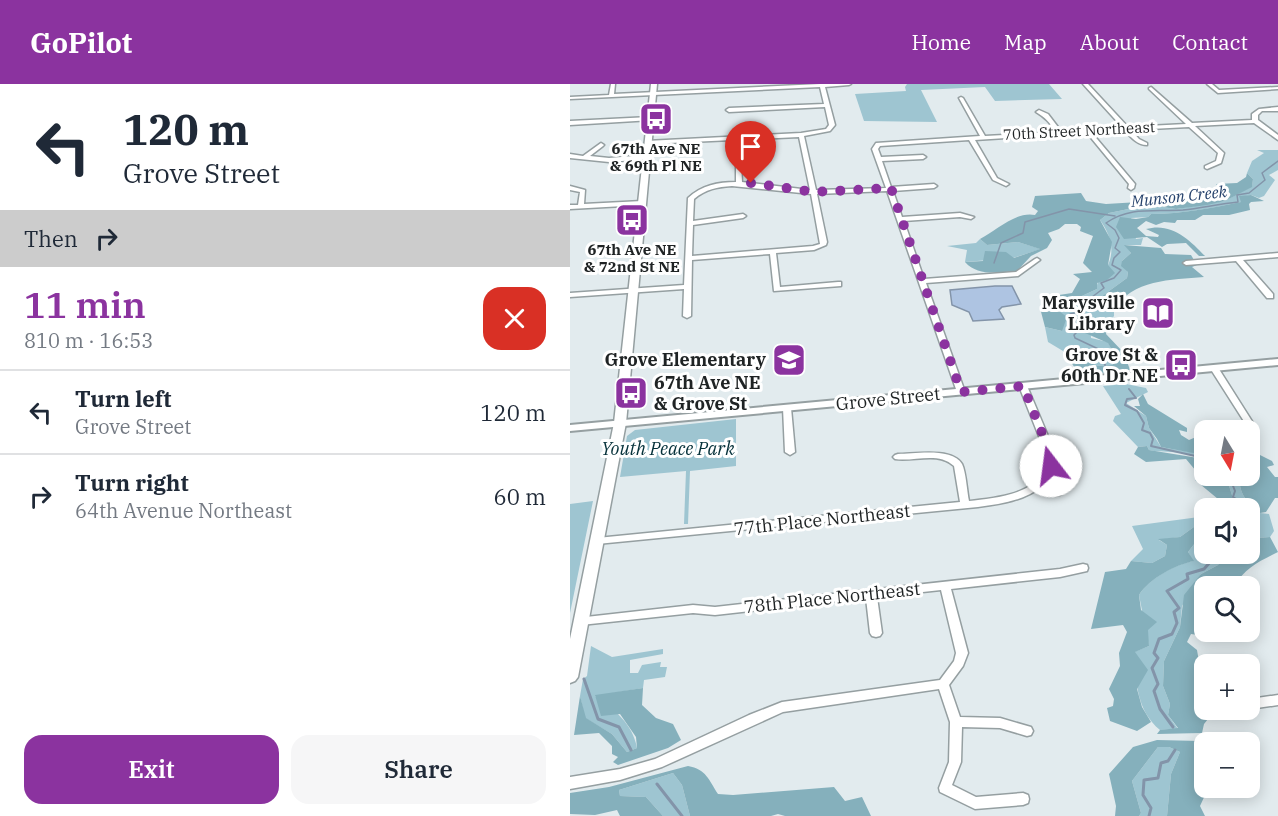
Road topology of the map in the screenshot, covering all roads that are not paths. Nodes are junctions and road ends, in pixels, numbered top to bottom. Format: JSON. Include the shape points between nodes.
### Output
{"nodes":[{"id":1,"x":613,"y":84,"type":"edge"},
{"id":2,"x":691,"y":84,"type":"edge"},
{"id":3,"x":849,"y":84,"type":"edge"},
{"id":4,"x":1085,"y":84,"type":"edge"},
{"id":5,"x":1209,"y":84,"type":"edge"},
{"id":6,"x":822,"y":85,"type":"edge"},
{"id":7,"x":1151,"y":88,"type":"dead end"},
{"id":8,"x":1278,"y":88,"type":"edge"},
{"id":9,"x":654,"y":89,"type":"edge"},
{"id":10,"x":691,"y":92,"type":"junction"},
{"id":11,"x":611,"y":96,"type":"junction"},
{"id":12,"x":570,"y":98,"type":"edge"},
{"id":13,"x":961,"y":99,"type":"dead end"},
{"id":14,"x":826,"y":105,"type":"junction"},
{"id":15,"x":1278,"y":109,"type":"edge"},
{"id":16,"x":729,"y":110,"type":"dead end"},
{"id":17,"x":1039,"y":112,"type":"dead end"},
{"id":18,"x":650,"y":119,"type":"junction"},
{"id":19,"x":1255,"y":121,"type":"junction"},
{"id":20,"x":570,"y":123,"type":"edge"},
{"id":21,"x":1191,"y":125,"type":"junction"},
{"id":22,"x":1126,"y":128,"type":"junction"},
{"id":23,"x":1088,"y":131,"type":"junction"},
{"id":24,"x":689,"y":132,"type":"dead end"},
{"id":25,"x":1059,"y":132,"type":"junction"},
{"id":26,"x":801,"y":135,"type":"junction"},
{"id":27,"x":900,"y":135,"type":"dead end"},
{"id":28,"x":983,"y":137,"type":"junction"},
{"id":29,"x":971,"y":138,"type":"junction"},
{"id":30,"x":1278,"y":138,"type":"edge"},
{"id":31,"x":688,"y":140,"type":"junction"},
{"id":32,"x":648,"y":142,"type":"junction"},
{"id":33,"x":903,"y":142,"type":"junction"},
{"id":34,"x":1145,"y":144,"type":"dead end"},
{"id":35,"x":601,"y":145,"type":"dead end"},
{"id":36,"x":570,"y":156,"type":"edge"},
{"id":37,"x":647,"y":157,"type":"junction"},
{"id":38,"x":923,"y":157,"type":"dead end"},
{"id":39,"x":584,"y":158,"type":"junction"},
{"id":40,"x":879,"y":159,"type":"junction"},
{"id":41,"x":738,"y":163,"type":"dead end"},
{"id":42,"x":1207,"y":167,"type":"dead end"},
{"id":43,"x":739,"y":183,"type":"junction"},
{"id":44,"x":1006,"y":184,"type":"dead end"},
{"id":45,"x":934,"y":186,"type":"dead end"},
{"id":46,"x":570,"y":188,"type":"edge"},
{"id":47,"x":891,"y":188,"type":"junction"},
{"id":48,"x":1131,"y":188,"type":"dead end"},
{"id":49,"x":814,"y":192,"type":"junction"},
{"id":50,"x":642,"y":203,"type":"junction"},
{"id":51,"x":581,"y":206,"type":"junction"},
{"id":52,"x":570,"y":207,"type":"edge"},
{"id":53,"x":743,"y":216,"type":"dead end"},
{"id":54,"x":971,"y":217,"type":"dead end"},
{"id":55,"x":901,"y":219,"type":"junction"},
{"id":56,"x":690,"y":223,"type":"junction"},
{"id":57,"x":773,"y":252,"type":"junction"},
{"id":58,"x":1278,"y":255,"type":"edge"},
{"id":59,"x":690,"y":258,"type":"junction"},
{"id":60,"x":1238,"y":259,"type":"junction"},
{"id":61,"x":1037,"y":260,"type":"dead end"},
{"id":62,"x":1186,"y":263,"type":"dead end"},
{"id":63,"x":921,"y":281,"type":"junction"},
{"id":64,"x":838,"y":284,"type":"dead end"},
{"id":65,"x":688,"y":287,"type":"junction"},
{"id":66,"x":633,"y":292,"type":"junction"},
{"id":67,"x":570,"y":295,"type":"edge"},
{"id":68,"x":1270,"y":296,"type":"dead end"},
{"id":69,"x":687,"y":316,"type":"dead end"},
{"id":70,"x":1278,"y":363,"type":"edge"},
{"id":71,"x":1214,"y":368,"type":"junction"},
{"id":72,"x":1023,"y":386,"type":"junction"},
{"id":73,"x":961,"y":392,"type":"junction"},
{"id":74,"x":787,"y":408,"type":"junction"},
{"id":75,"x":1247,"y":420,"type":"edge"},
{"id":76,"x":620,"y":423,"type":"junction"},
{"id":77,"x":570,"y":428,"type":"edge"},
{"id":78,"x":790,"y":452,"type":"dead end"},
{"id":79,"x":898,"y":457,"type":"dead end"},
{"id":80,"x":1042,"y":481,"type":"junction"},
{"id":81,"x":1057,"y":493,"type":"dead end"},
{"id":82,"x":965,"y":505,"type":"junction"},
{"id":83,"x":597,"y":541,"type":"junction"},
{"id":84,"x":1083,"y":568,"type":"dead end"},
{"id":85,"x":945,"y":586,"type":"junction"},
{"id":86,"x":871,"y":594,"type":"junction"},
{"id":87,"x":581,"y":621,"type":"junction"},
{"id":88,"x":876,"y":633,"type":"dead end"},
{"id":89,"x":570,"y":677,"type":"edge"},
{"id":90,"x":943,"y":684,"type":"junction"},
{"id":91,"x":1278,"y":700,"type":"edge"},
{"id":92,"x":1260,"y":703,"type":"edge"},
{"id":93,"x":956,"y":722,"type":"junction"},
{"id":94,"x":1027,"y":731,"type":"dead end"},
{"id":95,"x":570,"y":783,"type":"edge"},
{"id":96,"x":1023,"y":799,"type":"dead end"}],
"edges":[{"from":1,"to":11,"type":"street"},
{"from":2,"to":10,"type":"street"},
{"from":3,"to":6,"type":"street"},
{"from":4,"to":22,"type":"street"},
{"from":5,"to":8,"type":"street","via":[[1218,92]]},
{"from":6,"to":10,"type":"street"},
{"from":6,"to":14,"type":"street"},
{"from":7,"to":21,"type":"street"},
{"from":9,"to":10,"type":"street"},
{"from":9,"to":11,"type":"street"},
{"from":9,"to":18,"type":"main road"},
{"from":11,"to":12,"type":"street"},
{"from":13,"to":28,"type":"street"},
{"from":14,"to":16,"type":"street"},
{"from":14,"to":26,"type":"street","via":[[831,127]]},
{"from":15,"to":19,"type":"street","via":[[1255,114]]},
{"from":17,"to":25,"type":"street"},
{"from":18,"to":20,"type":"street"},
{"from":18,"to":32,"type":"main road"},
{"from":19,"to":21,"type":"street","name":"70th Street Northeast"},
{"from":19,"to":30,"type":"street"},
{"from":21,"to":22,"type":"street","name":"70th Street Northeast"},
{"from":21,"to":42,"type":"street","via":[[1221,153],[1219,162]]},
{"from":22,"to":23,"type":"street","name":"70th Street Northeast"},
{"from":22,"to":34,"type":"street"},
{"from":23,"to":25,"type":"street","name":"70th Street Northeast"},
{"from":23,"to":48,"type":"street","via":[[1132,184]]},
{"from":24,"to":31,"type":"street"},
{"from":25,"to":28,"type":"street","name":"70th Street Northeast"},
{"from":26,"to":31,"type":"street"},
{"from":26,"to":49,"type":"street"},
{"from":27,"to":33,"type":"street"},
{"from":28,"to":29,"type":"street","name":"70th Street Northeast"},
{"from":29,"to":33,"type":"street","name":"70th Street Northeast"},
{"from":29,"to":44,"type":"street","via":[[994,179]]},
{"from":31,"to":32,"type":"street"},
{"from":32,"to":37,"type":"main road"},
{"from":33,"to":40,"type":"street","name":"70th Street Northeast","via":[[878,144],[875,149]]},
{"from":35,"to":39,"type":"street"},
{"from":36,"to":39,"type":"street"},
{"from":37,"to":39,"type":"street"},
{"from":37,"to":50,"type":"main road"},
{"from":38,"to":40,"type":"street"},
{"from":40,"to":47,"type":"street"},
{"from":41,"to":43,"type":"street"},
{"from":43,"to":49,"type":"street"},
{"from":43,"to":56,"type":"street","via":[[697,192],[690,198]]},
{"from":45,"to":47,"type":"street"},
{"from":46,"to":51,"type":"street","via":[[583,191]]},
{"from":47,"to":49,"type":"street"},
{"from":47,"to":55,"type":"street"},
{"from":49,"to":57,"type":"street","via":[[824,242],[819,247]]},
{"from":50,"to":51,"type":"street"},
{"from":50,"to":66,"type":"main road"},
{"from":51,"to":52,"type":"street"},
{"from":53,"to":56,"type":"street"},
{"from":54,"to":55,"type":"street"},
{"from":55,"to":63,"type":"street"},
{"from":56,"to":59,"type":"street"},
{"from":57,"to":59,"type":"street"},
{"from":57,"to":64,"type":"street","via":[[777,289]]},
{"from":58,"to":60,"type":"street"},
{"from":59,"to":65,"type":"street"},
{"from":60,"to":62,"type":"street"},
{"from":60,"to":68,"type":"street"},
{"from":61,"to":63,"type":"street","via":[[1018,274]]},
{"from":63,"to":73,"type":"street"},
{"from":65,"to":66,"type":"street"},
{"from":65,"to":69,"type":"street"},
{"from":66,"to":67,"type":"street"},
{"from":66,"to":76,"type":"main road"},
{"from":70,"to":71,"type":"street","name":"Grove Street"},
{"from":71,"to":72,"type":"street","name":"Grove Street"},
{"from":71,"to":75,"type":"street"},
{"from":72,"to":73,"type":"street","name":"Grove Street"},
{"from":72,"to":80,"type":"street","via":[[1051,455],[1051,466]]},
{"from":73,"to":74,"type":"street","name":"Grove Street"},
{"from":74,"to":76,"type":"street","name":"Grove Street"},
{"from":74,"to":78,"type":"street"},
{"from":76,"to":77,"type":"street","name":"Grove Street"},
{"from":76,"to":83,"type":"main road"},
{"from":79,"to":82,"type":"street","via":[[939,456],[954,461]]},
{"from":80,"to":81,"type":"street"},
{"from":80,"to":82,"type":"street","name":"77th Place Northeast","via":[[1011,499]]},
{"from":82,"to":83,"type":"street","name":"77th Place Northeast"},
{"from":83,"to":87,"type":"main road"},
{"from":84,"to":85,"type":"street","name":"78th Place Northeast"},
{"from":85,"to":86,"type":"street","name":"78th Place Northeast"},
{"from":85,"to":90,"type":"street","via":[[962,653]]},
{"from":86,"to":87,"type":"street","name":"78th Place Northeast"},
{"from":86,"to":88,"type":"street"},
{"from":87,"to":89,"type":"main road"},
{"from":90,"to":93,"type":"street"},
{"from":90,"to":95,"type":"street","via":[[782,707],[667,760],[631,772]]},
{"from":91,"to":92,"type":"street"},
{"from":93,"to":94,"type":"street","via":[[1000,723]]},
{"from":93,"to":96,"type":"street","via":[[955,762],[945,788],[975,803]]}]}
